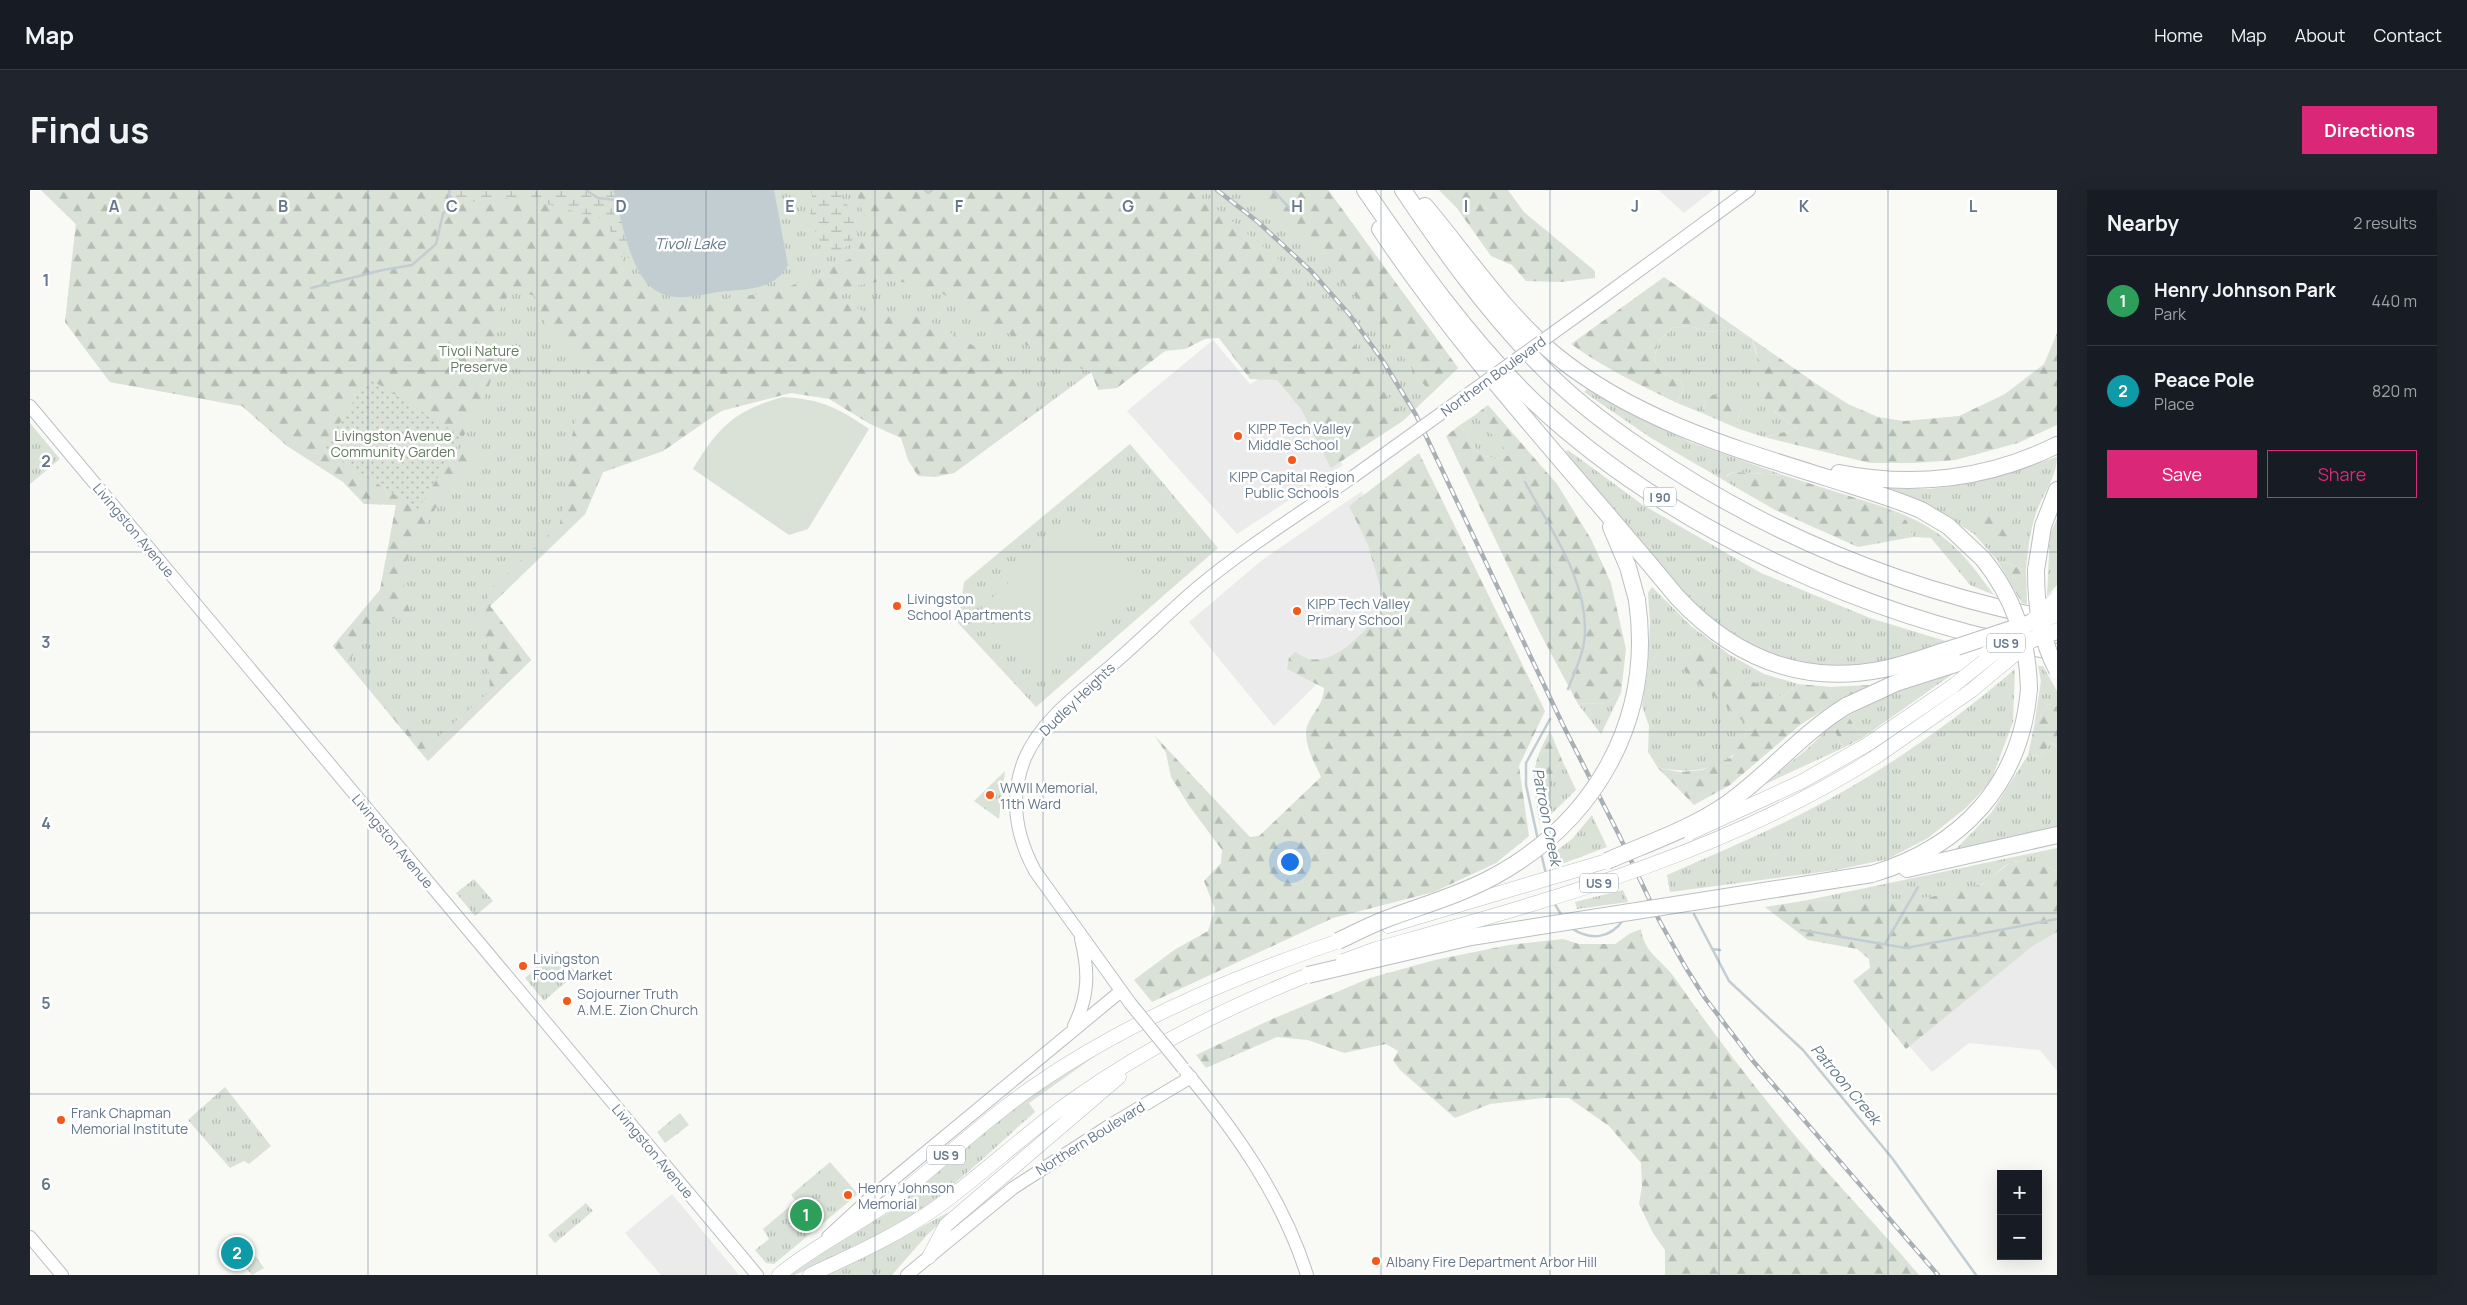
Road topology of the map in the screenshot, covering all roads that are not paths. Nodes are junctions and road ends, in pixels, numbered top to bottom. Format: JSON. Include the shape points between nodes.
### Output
{"nodes":[{"id":1,"x":1352,"y":190,"type":"edge"},
{"id":2,"x":1365,"y":190,"type":"edge"},
{"id":3,"x":1403,"y":190,"type":"edge"},
{"id":4,"x":1411,"y":190,"type":"edge"},
{"id":5,"x":1749,"y":190,"type":"edge"},
{"id":6,"x":30,"y":406,"type":"edge"},
{"id":7,"x":2057,"y":445,"type":"edge"},
{"id":8,"x":1756,"y":456,"type":"junction"},
{"id":9,"x":2057,"y":490,"type":"edge"},
{"id":10,"x":1587,"y":492,"type":"junction"},
{"id":11,"x":1234,"y":559,"type":"joint"},
{"id":12,"x":2057,"y":598,"type":"edge"},
{"id":13,"x":2057,"y":618,"type":"edge"},
{"id":14,"x":2057,"y":631,"type":"edge"},
{"id":15,"x":2057,"y":652,"type":"edge"},
{"id":16,"x":2057,"y":670,"type":"edge"},
{"id":17,"x":2057,"y":835,"type":"edge"},
{"id":18,"x":1607,"y":861,"type":"junction"},
{"id":19,"x":1872,"y":874,"type":"junction"},
{"id":20,"x":1078,"y":929,"type":"junction"},
{"id":21,"x":1338,"y":941,"type":"junction"},
{"id":22,"x":1308,"y":975,"type":"junction"},
{"id":23,"x":1120,"y":991,"type":"junction"},
{"id":24,"x":1073,"y":1029,"type":"junction"},
{"id":25,"x":1146,"y":1053,"type":"junction"},
{"id":26,"x":1187,"y":1073,"type":"junction"},
{"id":27,"x":30,"y":1237,"type":"edge"},
{"id":28,"x":820,"y":1243,"type":"junction"},
{"id":29,"x":929,"y":1257,"type":"junction"},
{"id":30,"x":62,"y":1275,"type":"edge"},
{"id":31,"x":757,"y":1275,"type":"edge"},
{"id":32,"x":779,"y":1275,"type":"edge"},
{"id":33,"x":810,"y":1275,"type":"edge"},
{"id":34,"x":907,"y":1275,"type":"edge"},
{"id":35,"x":1307,"y":1275,"type":"edge"}],
"edges":[{"from":1,"to":10,"type":"highway","via":[[1435,308]]},
{"from":2,"to":15,"type":"highway","number":"I 90","via":[[1436,289],[1490,356],[1558,423],[1638,482],[1738,542],[1843,591],[1937,624]]},
{"from":3,"to":13,"type":"highway","number":"I 90","via":[[1470,285],[1523,348],[1584,405],[1656,459],[1764,522],[1854,563],[1947,595]]},
{"from":4,"to":8,"type":"highway","via":[[1498,298],[1554,354],[1653,415]]},
{"from":5,"to":11,"type":"main road","name":"Northern Boulevard","bridge":true},
{"from":6,"to":31,"type":"main road","name":"Livingston Avenue"},
{"from":7,"to":8,"type":"highway","via":[[1999,468],[1929,480],[1895,481],[1865,477]]},
{"from":8,"to":19,"type":"highway","bridge":true,"via":[[1921,510],[1960,536],[1983,559],[2007,593],[2019,622],[2029,689],[2024,722],[2004,777],[1987,800],[1930,850],[1903,864]]},
{"from":9,"to":16,"type":"highway","bridge":true,"via":[[2043,526],[2036,570],[2039,620],[2046,647]]},
{"from":10,"to":13,"type":"highway","bridge":true,"via":[[1695,617],[1724,640],[1759,658],[1798,670],[1847,674],[1884,669]]},
{"from":10,"to":21,"type":"highway","bridge":true,"via":[[1615,536],[1628,567],[1636,600],[1640,654],[1632,705],[1616,752],[1581,806],[1545,842],[1490,879]]},
{"from":11,"to":20,"type":"main road","name":"Dudley Heights","via":[[1063,708],[1040,733],[1025,760],[1015,808],[1024,851]]},
{"from":12,"to":18,"type":"main road","number":"US 9","bridge":true,"via":[[1953,686],[1868,744],[1731,816],[1661,845]]},
{"from":13,"to":22,"type":"main road","number":"US 9","bridge":true,"via":[[1972,690],[1877,756],[1780,810],[1674,857],[1373,950]]},
{"from":14,"to":18,"type":"highway","bridge":true,"via":[[1881,688],[1846,706],[1815,729],[1727,804],[1685,828]]},
{"from":17,"to":19,"type":"highway","via":[[1944,862]]},
{"from":18,"to":21,"type":"main road","number":"US 9","bridge":true},
{"from":19,"to":22,"type":"highway","bridge":true,"via":[[1489,934]]},
{"from":20,"to":23,"type":"main road"},
{"from":20,"to":24,"type":"main road","via":[[1087,970],[1087,990],[1084,1006]]},
{"from":21,"to":28,"type":"main road","name":"US 9","number":"US 9","via":[[1176,1005],[1069,1063],[1000,1110],[880,1208]]},
{"from":22,"to":25,"type":"main road","number":"US 9","via":[[1226,1010]]},
{"from":23,"to":24,"type":"main road"},
{"from":23,"to":26,"type":"main road","bridge":true},
{"from":24,"to":28,"type":"main road"},
{"from":25,"to":29,"type":"main road","via":[[946,1225]]},
{"from":25,"to":33,"type":"main road","number":"US 9","via":[[1054,1113],[919,1219],[867,1249]]},
{"from":26,"to":29,"type":"main road","name":"Northern Boulevard","via":[[1035,1173]]},
{"from":26,"to":35,"type":"main road","via":[[1254,1163],[1291,1229]]},
{"from":27,"to":30,"type":"main road"},
{"from":28,"to":32,"type":"main road","number":"US 9"},
{"from":29,"to":34,"type":"main road","name":"Northern Boulevard"}]}
